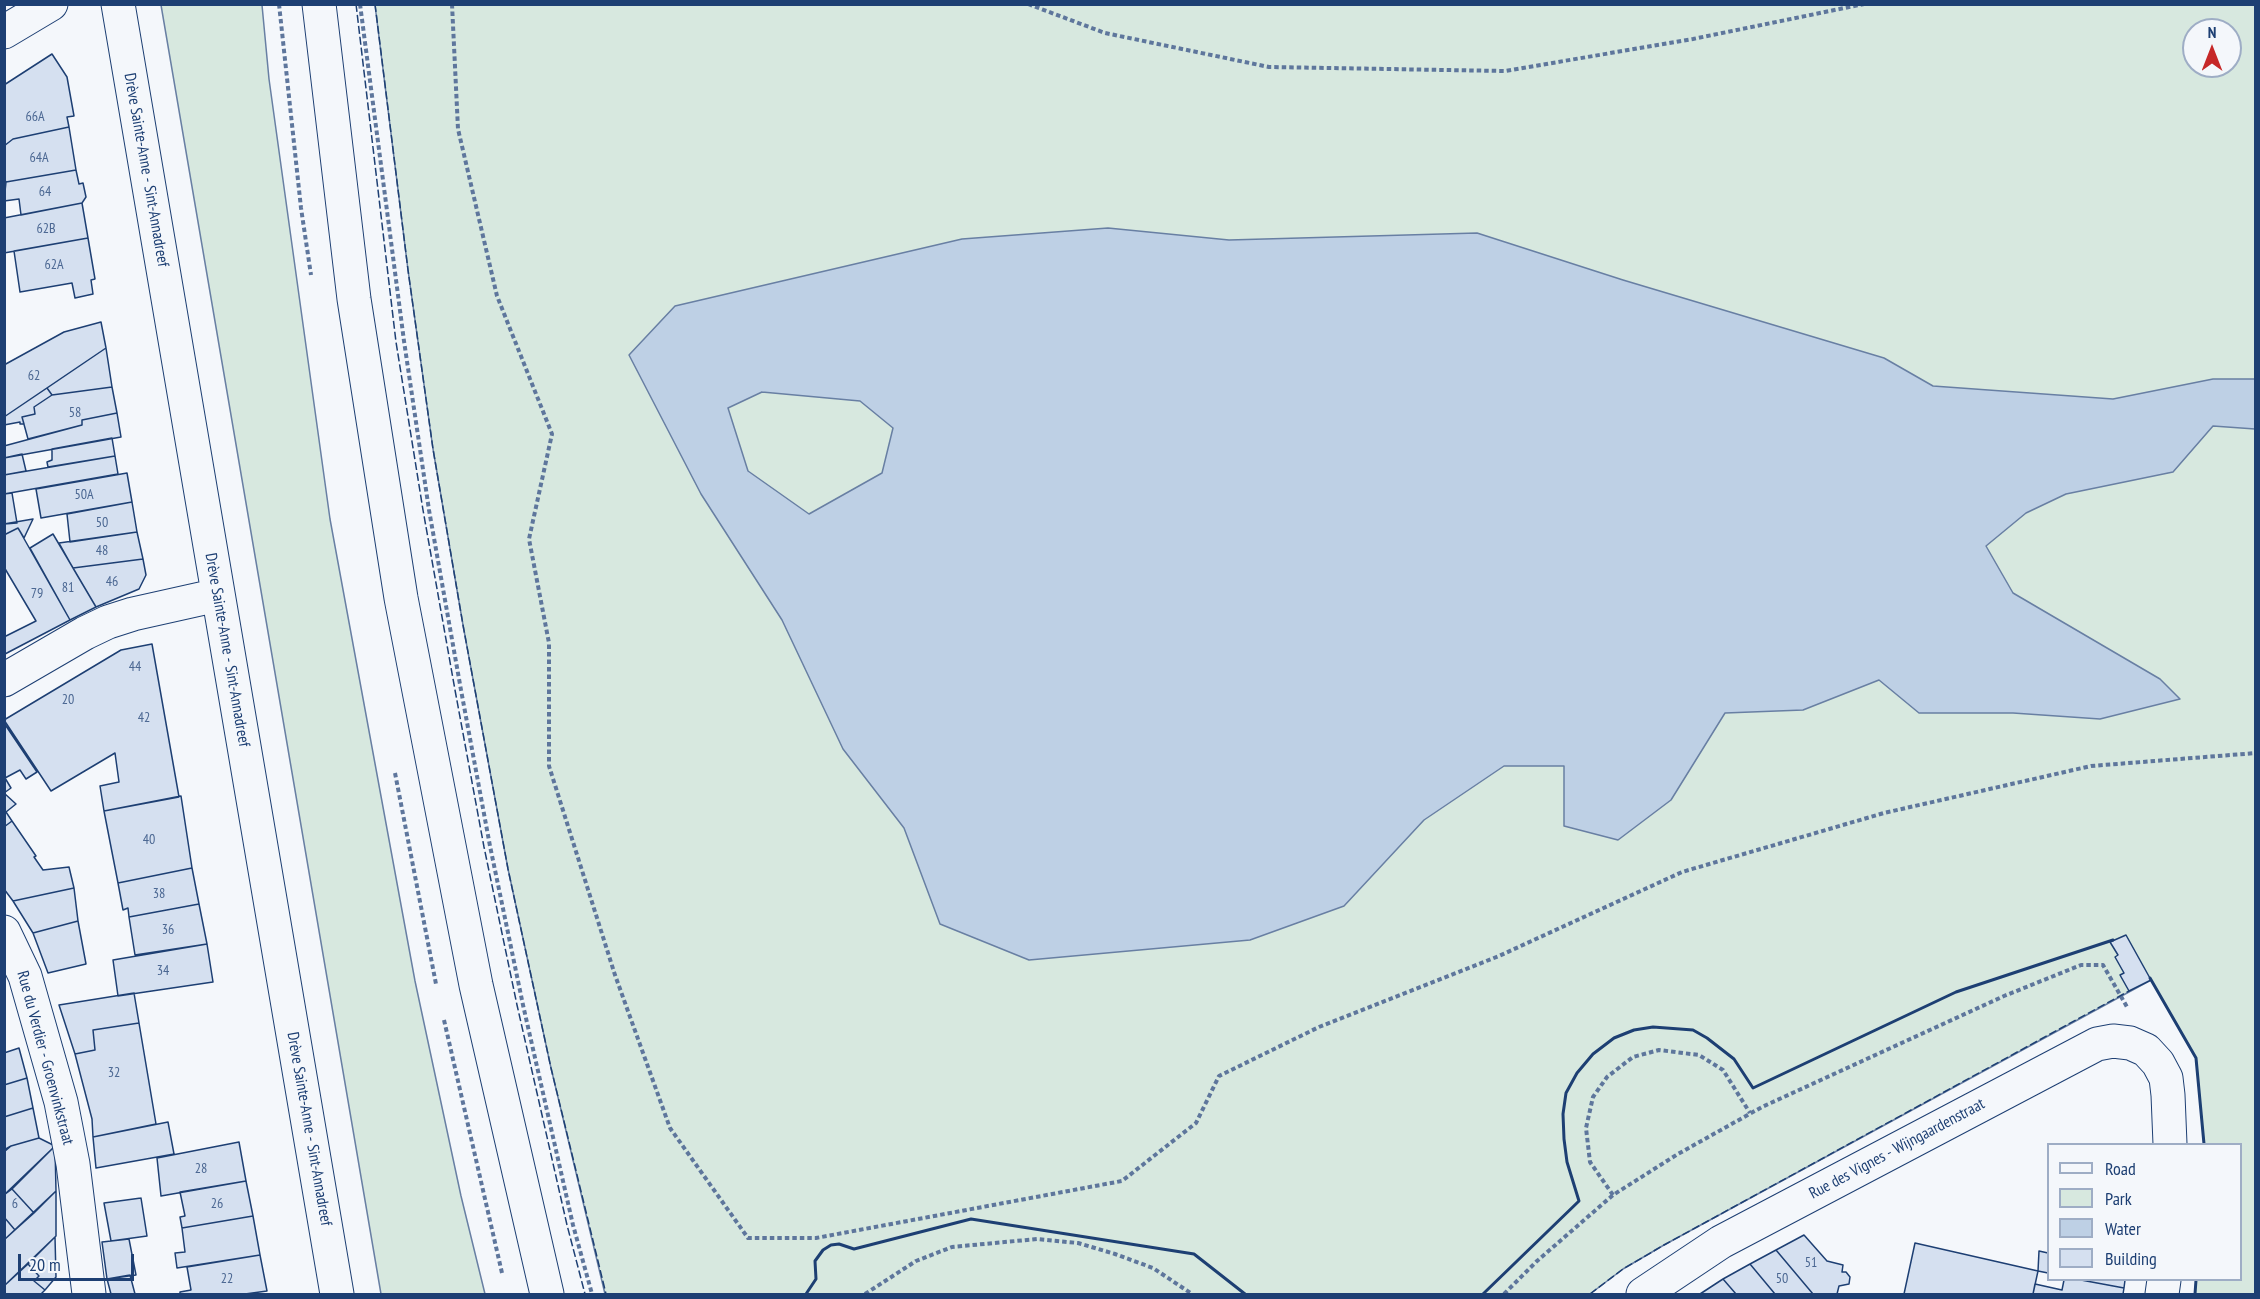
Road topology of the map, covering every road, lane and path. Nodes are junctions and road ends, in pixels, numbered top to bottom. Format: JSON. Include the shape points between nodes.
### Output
{"nodes":[{"id":1,"x":51,"y":4,"type":"edge"},
{"id":2,"x":118,"y":4,"type":"edge"},
{"id":3,"x":319,"y":4,"type":"edge"},
{"id":4,"x":360,"y":4,"type":"edge"},
{"id":5,"x":452,"y":4,"type":"edge"},
{"id":6,"x":1028,"y":4,"type":"edge"},
{"id":7,"x":1864,"y":4,"type":"edge"},
{"id":8,"x":4,"y":32,"type":"edge"},
{"id":9,"x":218,"y":595,"type":"junction"},
{"id":10,"x":4,"y":680,"type":"edge"},
{"id":11,"x":2256,"y":753,"type":"edge"},
{"id":12,"x":4,"y":932,"type":"edge"},
{"id":13,"x":2120,"y":996,"type":"dead end"},
{"id":14,"x":1750,"y":1113,"type":"junction"},
{"id":15,"x":2170,"y":1143,"type":"edge"},
{"id":16,"x":1613,"y":1195,"type":"junction"},
{"id":17,"x":89,"y":1294,"type":"edge"},
{"id":18,"x":338,"y":1294,"type":"edge"},
{"id":19,"x":547,"y":1294,"type":"edge"},
{"id":20,"x":592,"y":1294,"type":"edge"},
{"id":21,"x":864,"y":1294,"type":"edge"},
{"id":22,"x":1192,"y":1294,"type":"edge"},
{"id":23,"x":1504,"y":1294,"type":"edge"},
{"id":24,"x":1643,"y":1294,"type":"edge"}],
"edges":[{"from":1,"to":8,"type":"street"},
{"from":2,"to":9,"type":"street","name":"Drève Sainte-Anne - Sint-Annadreef"},
{"from":3,"to":19,"type":"street","via":[[354,299],[401,598],[476,985]]},
{"from":4,"to":20,"type":"path","via":[[405,353],[461,690],[523,1005]]},
{"from":5,"to":11,"type":"path","via":[[460,140],[497,296],[552,434],[529,539],[549,643],[549,766],[615,975],[670,1128],[748,1238],[816,1238],[1122,1181],[1196,1123],[1219,1076],[1319,1027],[1499,956],[1682,872],[1884,813],[2091,766]]},
{"from":6,"to":7,"type":"path","via":[[1105,33],[1269,67],[1505,71],[1693,39]]},
{"from":9,"to":10,"type":"street","via":[[108,622]]},
{"from":9,"to":18,"type":"street","name":"Drève Sainte-Anne - Sint-Annadreef"},
{"from":12,"to":17,"type":"street","name":"Rue du Verdier - Groenvinkstraat","via":[[25,976],[61,1102]]},
{"from":13,"to":14,"type":"path","via":[[2103,965],[2081,965],[2004,996]]},
{"from":14,"to":16,"type":"path"},
{"from":14,"to":16,"type":"path","via":[[1724,1070],[1699,1055],[1659,1050],[1633,1058],[1607,1077],[1593,1097],[1586,1128],[1590,1162]]},
{"from":15,"to":24,"type":"street","name":"Rue des Vignes - Wijngaardenstraat","via":[[2166,1078],[2158,1063],[2146,1050],[2130,1043],[2097,1044],[1721,1242]]},
{"from":16,"to":23,"type":"path"},
{"from":21,"to":22,"type":"path","via":[[916,1261],[952,1247],[1037,1239],[1078,1243],[1115,1254],[1153,1268]]}]}
